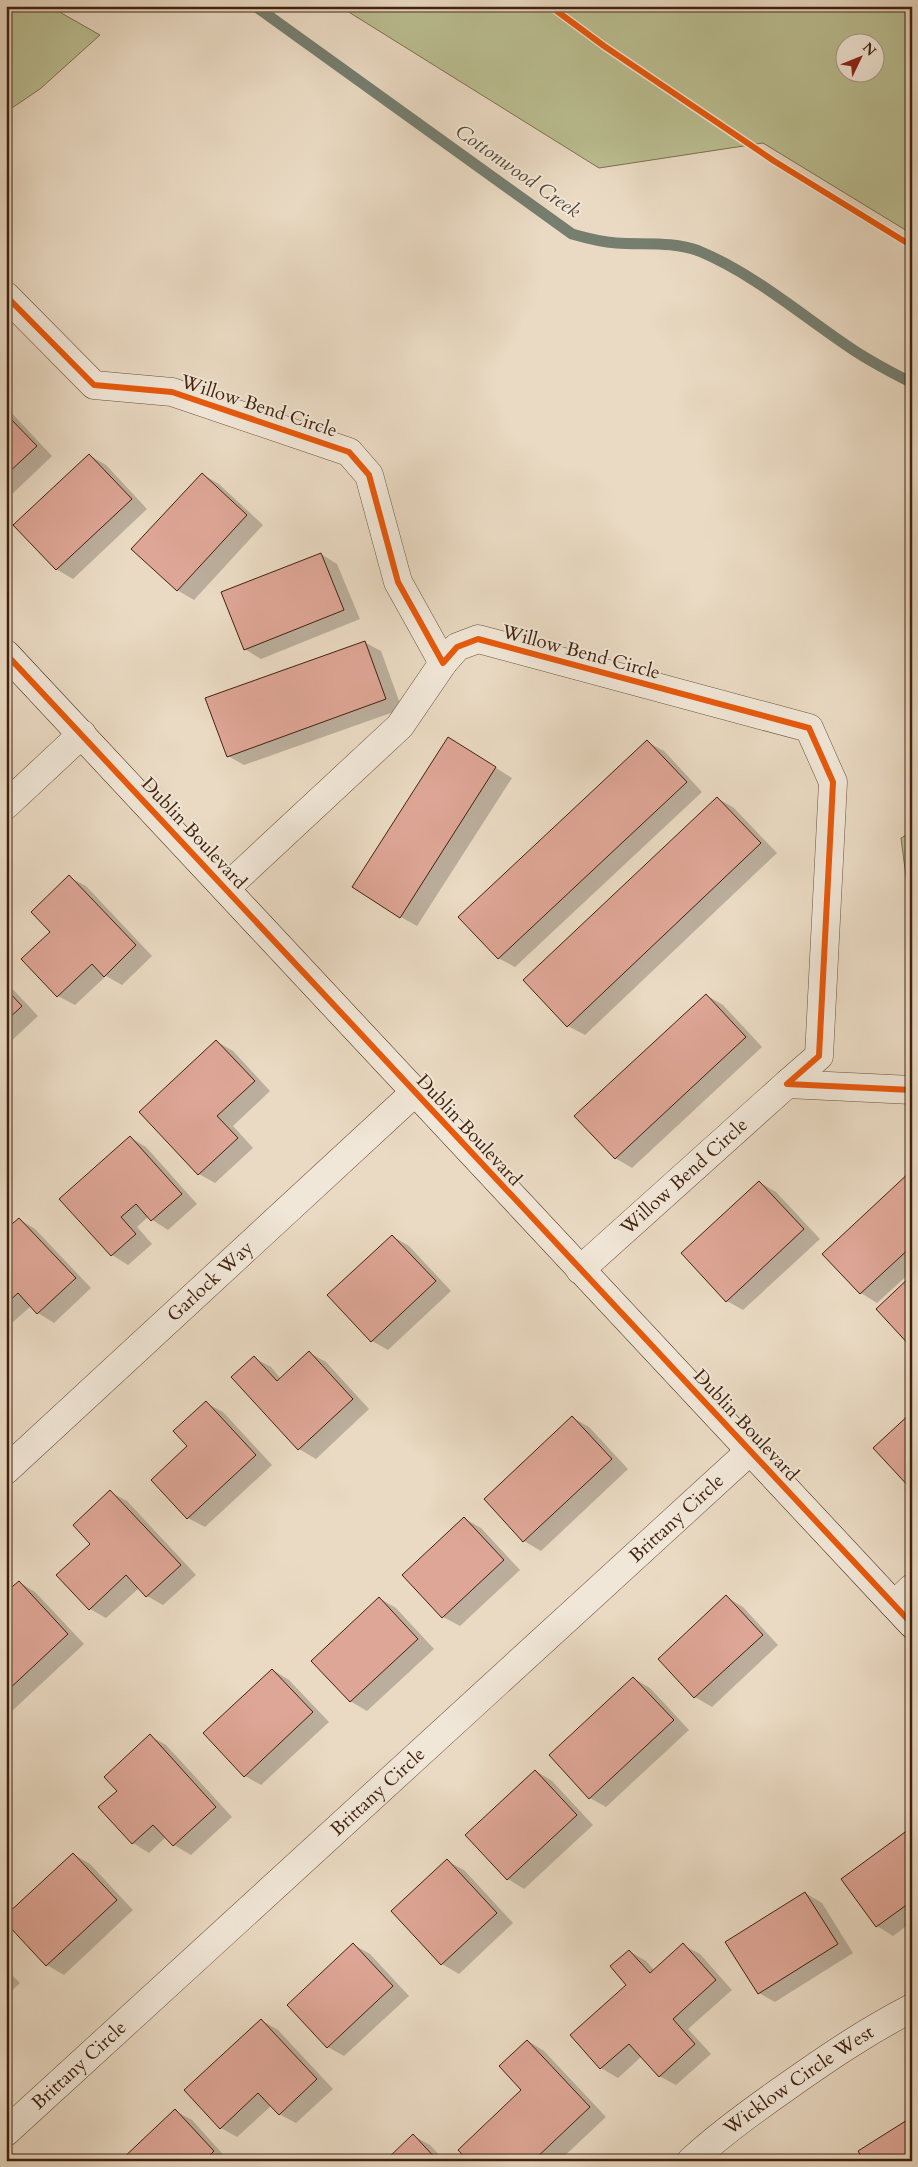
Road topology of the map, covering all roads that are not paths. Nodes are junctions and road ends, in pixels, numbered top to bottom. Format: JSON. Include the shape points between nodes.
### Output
{"nodes":[{"id":1,"x":6,"y":296,"type":"edge"},
{"id":2,"x":6,"y":654,"type":"edge"},
{"id":3,"x":443,"y":663,"type":"junction"},
{"id":4,"x":82,"y":734,"type":"junction"},
{"id":5,"x":6,"y":805,"type":"edge"},
{"id":6,"x":226,"y":888,"type":"junction"},
{"id":7,"x":787,"y":1084,"type":"junction"},
{"id":8,"x":912,"y":1090,"type":"edge"},
{"id":9,"x":414,"y":1093,"type":"junction"},
{"id":10,"x":580,"y":1270,"type":"junction"},
{"id":11,"x":750,"y":1451,"type":"junction"},
{"id":12,"x":6,"y":1470,"type":"edge"},
{"id":13,"x":906,"y":1606,"type":"edge"},
{"id":14,"x":912,"y":2008,"type":"edge"},
{"id":15,"x":6,"y":2132,"type":"edge"},
{"id":16,"x":691,"y":2161,"type":"edge"}],
"edges":[{"from":1,"to":3,"type":"street","name":"Willow Bend Circle","via":[[94,385],[172,392],[349,452],[368,474],[398,582]]},
{"from":2,"to":4,"type":"street","name":"Dublin Boulevard"},
{"from":3,"to":6,"type":"street","name":"Willow Bend Circle","via":[[400,726]]},
{"from":3,"to":7,"type":"street","name":"Willow Bend Circle","via":[[457,647],[478,640],[809,728],[833,782],[819,1056]]},
{"from":4,"to":5,"type":"street"},
{"from":4,"to":6,"type":"street","name":"Dublin Boulevard"},
{"from":6,"to":9,"type":"street","name":"Dublin Boulevard"},
{"from":7,"to":8,"type":"street"},
{"from":7,"to":10,"type":"street","name":"Willow Bend Circle"},
{"from":9,"to":10,"type":"street","name":"Dublin Boulevard"},
{"from":9,"to":12,"type":"street","name":"Garlock Way"},
{"from":10,"to":11,"type":"street","name":"Dublin Boulevard"},
{"from":11,"to":13,"type":"street","name":"Dublin Boulevard"},
{"from":11,"to":15,"type":"street","name":"Brittany Circle"},
{"from":14,"to":16,"type":"street","name":"Wicklow Circle West","via":[[832,2055],[718,2136]]}]}
